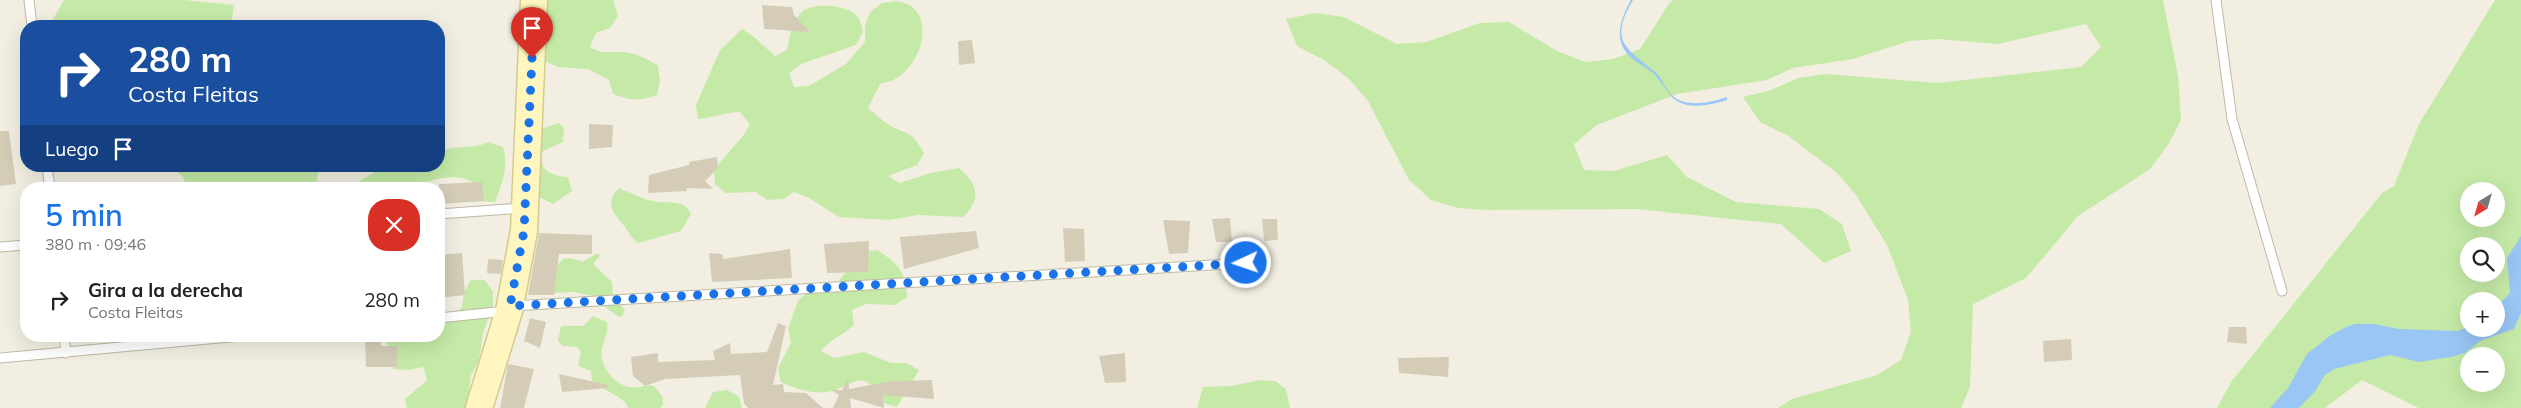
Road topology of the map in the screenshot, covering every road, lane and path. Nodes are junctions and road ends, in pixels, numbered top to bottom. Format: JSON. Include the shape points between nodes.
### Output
{"nodes":[{"id":1,"x":29,"y":0,"type":"edge"},
{"id":2,"x":534,"y":0,"type":"edge"},
{"id":3,"x":2216,"y":0,"type":"edge"},
{"id":4,"x":31,"y":20,"type":"edge"},
{"id":5,"x":525,"y":207,"type":"junction"},
{"id":6,"x":445,"y":214,"type":"edge"},
{"id":7,"x":20,"y":245,"type":"edge"},
{"id":8,"x":0,"y":247,"type":"edge"},
{"id":9,"x":1246,"y":263,"type":"dead end"},
{"id":10,"x":2282,"y":291,"type":"dead end"},
{"id":11,"x":509,"y":309,"type":"junction"},
{"id":12,"x":445,"y":317,"type":"edge"},
{"id":13,"x":65,"y":342,"type":"edge"},
{"id":14,"x":179,"y":342,"type":"edge"},
{"id":15,"x":66,"y":353,"type":"junction"},
{"id":16,"x":0,"y":358,"type":"edge"},
{"id":17,"x":480,"y":408,"type":"edge"}],
"edges":[{"from":1,"to":4,"type":"lane"},
{"from":2,"to":5,"type":"main road"},
{"from":3,"to":10,"type":"lane","via":[[2232,119]]},
{"from":5,"to":6,"type":"lane"},
{"from":5,"to":11,"type":"main road","via":[[524,231]]},
{"from":7,"to":8,"type":"lane"},
{"from":9,"to":11,"type":"lane"},
{"from":11,"to":12,"type":"lane"},
{"from":11,"to":17,"type":"main road"},
{"from":13,"to":15,"type":"lane"},
{"from":14,"to":15,"type":"lane"},
{"from":15,"to":16,"type":"lane"}]}
